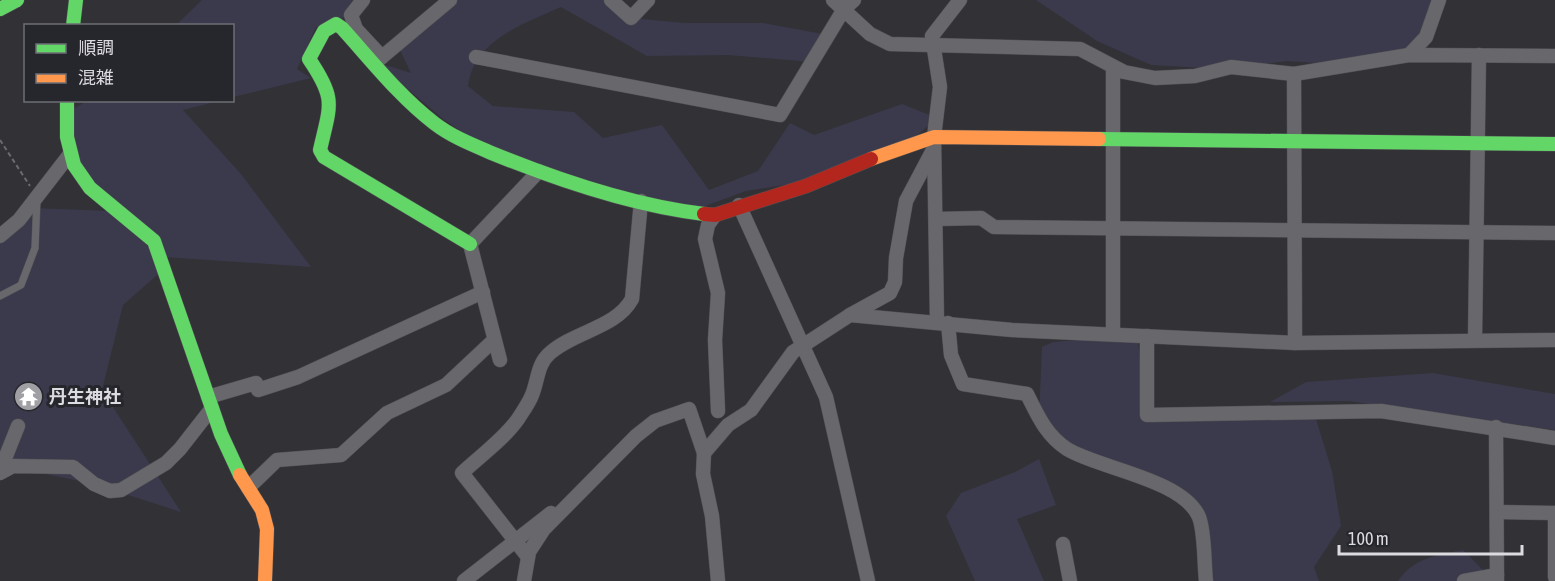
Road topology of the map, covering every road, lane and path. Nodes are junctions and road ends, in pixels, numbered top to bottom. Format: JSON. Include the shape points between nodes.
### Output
{"nodes":[{"id":1,"x":17,"y":0,"type":"edge"},
{"id":2,"x":76,"y":0,"type":"edge"},
{"id":3,"x":363,"y":0,"type":"edge"},
{"id":4,"x":450,"y":0,"type":"edge"},
{"id":5,"x":611,"y":0,"type":"edge"},
{"id":6,"x":648,"y":0,"type":"edge"},
{"id":7,"x":960,"y":0,"type":"edge"},
{"id":8,"x":1439,"y":0,"type":"edge"},
{"id":9,"x":844,"y":3,"type":"edge"},
{"id":10,"x":0,"y":9,"type":"edge"},
{"id":11,"x":73,"y":24,"type":"edge"},
{"id":12,"x":934,"y":44,"type":"junction"},
{"id":13,"x":1409,"y":55,"type":"junction"},
{"id":14,"x":1479,"y":55,"type":"junction"},
{"id":15,"x":1555,"y":56,"type":"edge"},
{"id":16,"x":476,"y":57,"type":"dead end"},
{"id":17,"x":379,"y":60,"type":"junction"},
{"id":18,"x":1113,"y":67,"type":"junction"},
{"id":19,"x":1294,"y":74,"type":"junction"},
{"id":20,"x":67,"y":102,"type":"edge"},
{"id":21,"x":1112,"y":139,"type":"junction"},
{"id":22,"x":0,"y":140,"type":"edge"},
{"id":23,"x":1294,"y":141,"type":"junction"},
{"id":24,"x":934,"y":142,"type":"junction"},
{"id":25,"x":1479,"y":143,"type":"junction"},
{"id":26,"x":1555,"y":144,"type":"edge"},
{"id":27,"x":70,"y":154,"type":"junction"},
{"id":28,"x":539,"y":171,"type":"junction"},
{"id":29,"x":37,"y":196,"type":"junction"},
{"id":30,"x":641,"y":201,"type":"junction"},
{"id":31,"x":739,"y":205,"type":"junction"},
{"id":32,"x":715,"y":215,"type":"junction"},
{"id":33,"x":936,"y":219,"type":"junction"},
{"id":34,"x":1112,"y":228,"type":"junction"},
{"id":35,"x":1293,"y":230,"type":"junction"},
{"id":36,"x":1477,"y":232,"type":"junction"},
{"id":37,"x":1555,"y":233,"type":"edge"},
{"id":38,"x":0,"y":236,"type":"edge"},
{"id":39,"x":470,"y":244,"type":"junction"},
{"id":40,"x":483,"y":292,"type":"junction"},
{"id":41,"x":0,"y":296,"type":"edge"},
{"id":42,"x":850,"y":315,"type":"junction"},
{"id":43,"x":943,"y":322,"type":"junction"},
{"id":44,"x":1113,"y":334,"type":"junction"},
{"id":45,"x":1147,"y":336,"type":"junction"},
{"id":46,"x":494,"y":340,"type":"junction"},
{"id":47,"x":1475,"y":340,"type":"junction"},
{"id":48,"x":1555,"y":340,"type":"edge"},
{"id":49,"x":1294,"y":343,"type":"junction"},
{"id":50,"x":801,"y":345,"type":"junction"},
{"id":51,"x":500,"y":360,"type":"dead end"},
{"id":52,"x":210,"y":403,"type":"junction"},
{"id":53,"x":718,"y":411,"type":"dead end"},
{"id":54,"x":18,"y":426,"type":"dead end"},
{"id":55,"x":1496,"y":427,"type":"junction"},
{"id":56,"x":1555,"y":438,"type":"edge"},
{"id":57,"x":704,"y":453,"type":"junction"},
{"id":58,"x":0,"y":472,"type":"edge"},
{"id":59,"x":248,"y":488,"type":"junction"},
{"id":60,"x":1497,"y":512,"type":"junction"},
{"id":61,"x":1555,"y":513,"type":"edge"},
{"id":62,"x":555,"y":518,"type":"junction"},
{"id":63,"x":515,"y":541,"type":"junction"},
{"id":64,"x":1063,"y":544,"type":"dead end"},
{"id":65,"x":528,"y":557,"type":"junction"},
{"id":66,"x":1555,"y":577,"type":"edge"},
{"id":67,"x":1497,"y":578,"type":"edge"},
{"id":68,"x":265,"y":581,"type":"edge"},
{"id":69,"x":464,"y":581,"type":"edge"},
{"id":70,"x":524,"y":581,"type":"edge"},
{"id":71,"x":718,"y":581,"type":"edge"},
{"id":72,"x":868,"y":581,"type":"edge"},
{"id":73,"x":1070,"y":581,"type":"edge"},
{"id":74,"x":1206,"y":581,"type":"edge"},
{"id":75,"x":1464,"y":581,"type":"edge"},
{"id":76,"x":1543,"y":581,"type":"edge"}],
"edges":[{"from":1,"to":10,"type":"street"},
{"from":2,"to":11,"type":"street"},
{"from":3,"to":17,"type":"street","via":[[351,15],[356,29]]},
{"from":4,"to":17,"type":"street"},
{"from":5,"to":6,"type":"street","via":[[631,18]]},
{"from":7,"to":12,"type":"street","via":[[932,36]]},
{"from":8,"to":13,"type":"street","via":[[1426,37]]},
{"from":9,"to":12,"type":"street","via":[[870,34],[890,44]]},
{"from":9,"to":16,"type":"street","via":[[780,115]]},
{"from":12,"to":18,"type":"street","via":[[1080,49]]},
{"from":12,"to":24,"type":"street","via":[[940,87]]},
{"from":13,"to":14,"type":"street"},
{"from":13,"to":19,"type":"street"},
{"from":14,"to":15,"type":"street"},
{"from":14,"to":25,"type":"street"},
{"from":17,"to":28,"type":"street","via":[[406,98],[454,137]]},
{"from":17,"to":39,"type":"street","via":[[336,24],[324,31],[309,59],[331,93],[332,107],[320,150],[324,157]]},
{"from":18,"to":19,"type":"street","via":[[1155,78],[1195,76],[1231,67]]},
{"from":18,"to":21,"type":"street"},
{"from":19,"to":23,"type":"street"},
{"from":20,"to":27,"type":"street","via":[[65,136]]},
{"from":21,"to":23,"type":"street"},
{"from":21,"to":24,"type":"street"},
{"from":21,"to":34,"type":"street"},
{"from":22,"to":29,"type":"path"},
{"from":23,"to":25,"type":"street"},
{"from":23,"to":35,"type":"street"},
{"from":24,"to":31,"type":"street","via":[[906,145],[806,186]]},
{"from":24,"to":33,"type":"street"},
{"from":24,"to":42,"type":"street","via":[[906,201],[895,282],[890,293]]},
{"from":25,"to":26,"type":"street"},
{"from":25,"to":36,"type":"street"},
{"from":27,"to":29,"type":"street"},
{"from":27,"to":52,"type":"street","via":[[93,194],[145,230],[154,241]]},
{"from":28,"to":30,"type":"street"},
{"from":28,"to":39,"type":"street"},
{"from":29,"to":38,"type":"street","via":[[19,220]]},
{"from":29,"to":41,"type":"lane","via":[[35,248],[21,285]]},
{"from":30,"to":32,"type":"street"},
{"from":30,"to":63,"type":"street","via":[[632,299],[625,311],[548,354],[517,420],[462,473]]},
{"from":31,"to":32,"type":"street"},
{"from":31,"to":50,"type":"street"},
{"from":32,"to":53,"type":"street","via":[[705,239],[718,293]]},
{"from":33,"to":34,"type":"street","via":[[981,218],[994,227]]},
{"from":33,"to":43,"type":"street"},
{"from":34,"to":35,"type":"street"},
{"from":34,"to":44,"type":"street"},
{"from":35,"to":36,"type":"street"},
{"from":35,"to":49,"type":"street"},
{"from":36,"to":37,"type":"street"},
{"from":36,"to":47,"type":"street"},
{"from":39,"to":40,"type":"street"},
{"from":40,"to":46,"type":"street"},
{"from":40,"to":52,"type":"street","via":[[298,377],[258,390],[256,383]]},
{"from":42,"to":43,"type":"street"},
{"from":42,"to":50,"type":"street"},
{"from":43,"to":44,"type":"street","via":[[1012,330]]},
{"from":43,"to":74,"type":"street","via":[[963,384],[1027,394],[1046,432],[1068,450],[1140,475],[1190,503],[1200,518]]},
{"from":44,"to":45,"type":"street"},
{"from":45,"to":49,"type":"street"},
{"from":45,"to":55,"type":"street","via":[[1147,415],[1381,411]]},
{"from":46,"to":51,"type":"street"},
{"from":46,"to":59,"type":"street","via":[[446,385],[387,413],[342,455],[277,460]]},
{"from":47,"to":48,"type":"street"},
{"from":47,"to":49,"type":"street"},
{"from":50,"to":57,"type":"street","via":[[750,410],[728,425]]},
{"from":50,"to":72,"type":"street","via":[[826,397]]},
{"from":52,"to":58,"type":"street","via":[[166,463],[121,490],[110,491],[94,484],[73,467],[13,466]]},
{"from":52,"to":59,"type":"street","via":[[232,460]]},
{"from":54,"to":58,"type":"street"},
{"from":55,"to":56,"type":"street"},
{"from":55,"to":60,"type":"street"},
{"from":57,"to":62,"type":"street","via":[[690,409],[655,422],[636,436]]},
{"from":57,"to":71,"type":"street","via":[[703,474],[712,516]]},
{"from":59,"to":68,"type":"street","via":[[262,510],[267,529]]},
{"from":60,"to":61,"type":"street"},
{"from":60,"to":67,"type":"street"},
{"from":61,"to":66,"type":"street"},
{"from":62,"to":63,"type":"street","via":[[549,512]]},
{"from":62,"to":65,"type":"street"},
{"from":63,"to":65,"type":"street"},
{"from":63,"to":69,"type":"street"},
{"from":64,"to":73,"type":"street"},
{"from":65,"to":70,"type":"street"},
{"from":66,"to":76,"type":"street"},
{"from":67,"to":75,"type":"street"}]}
